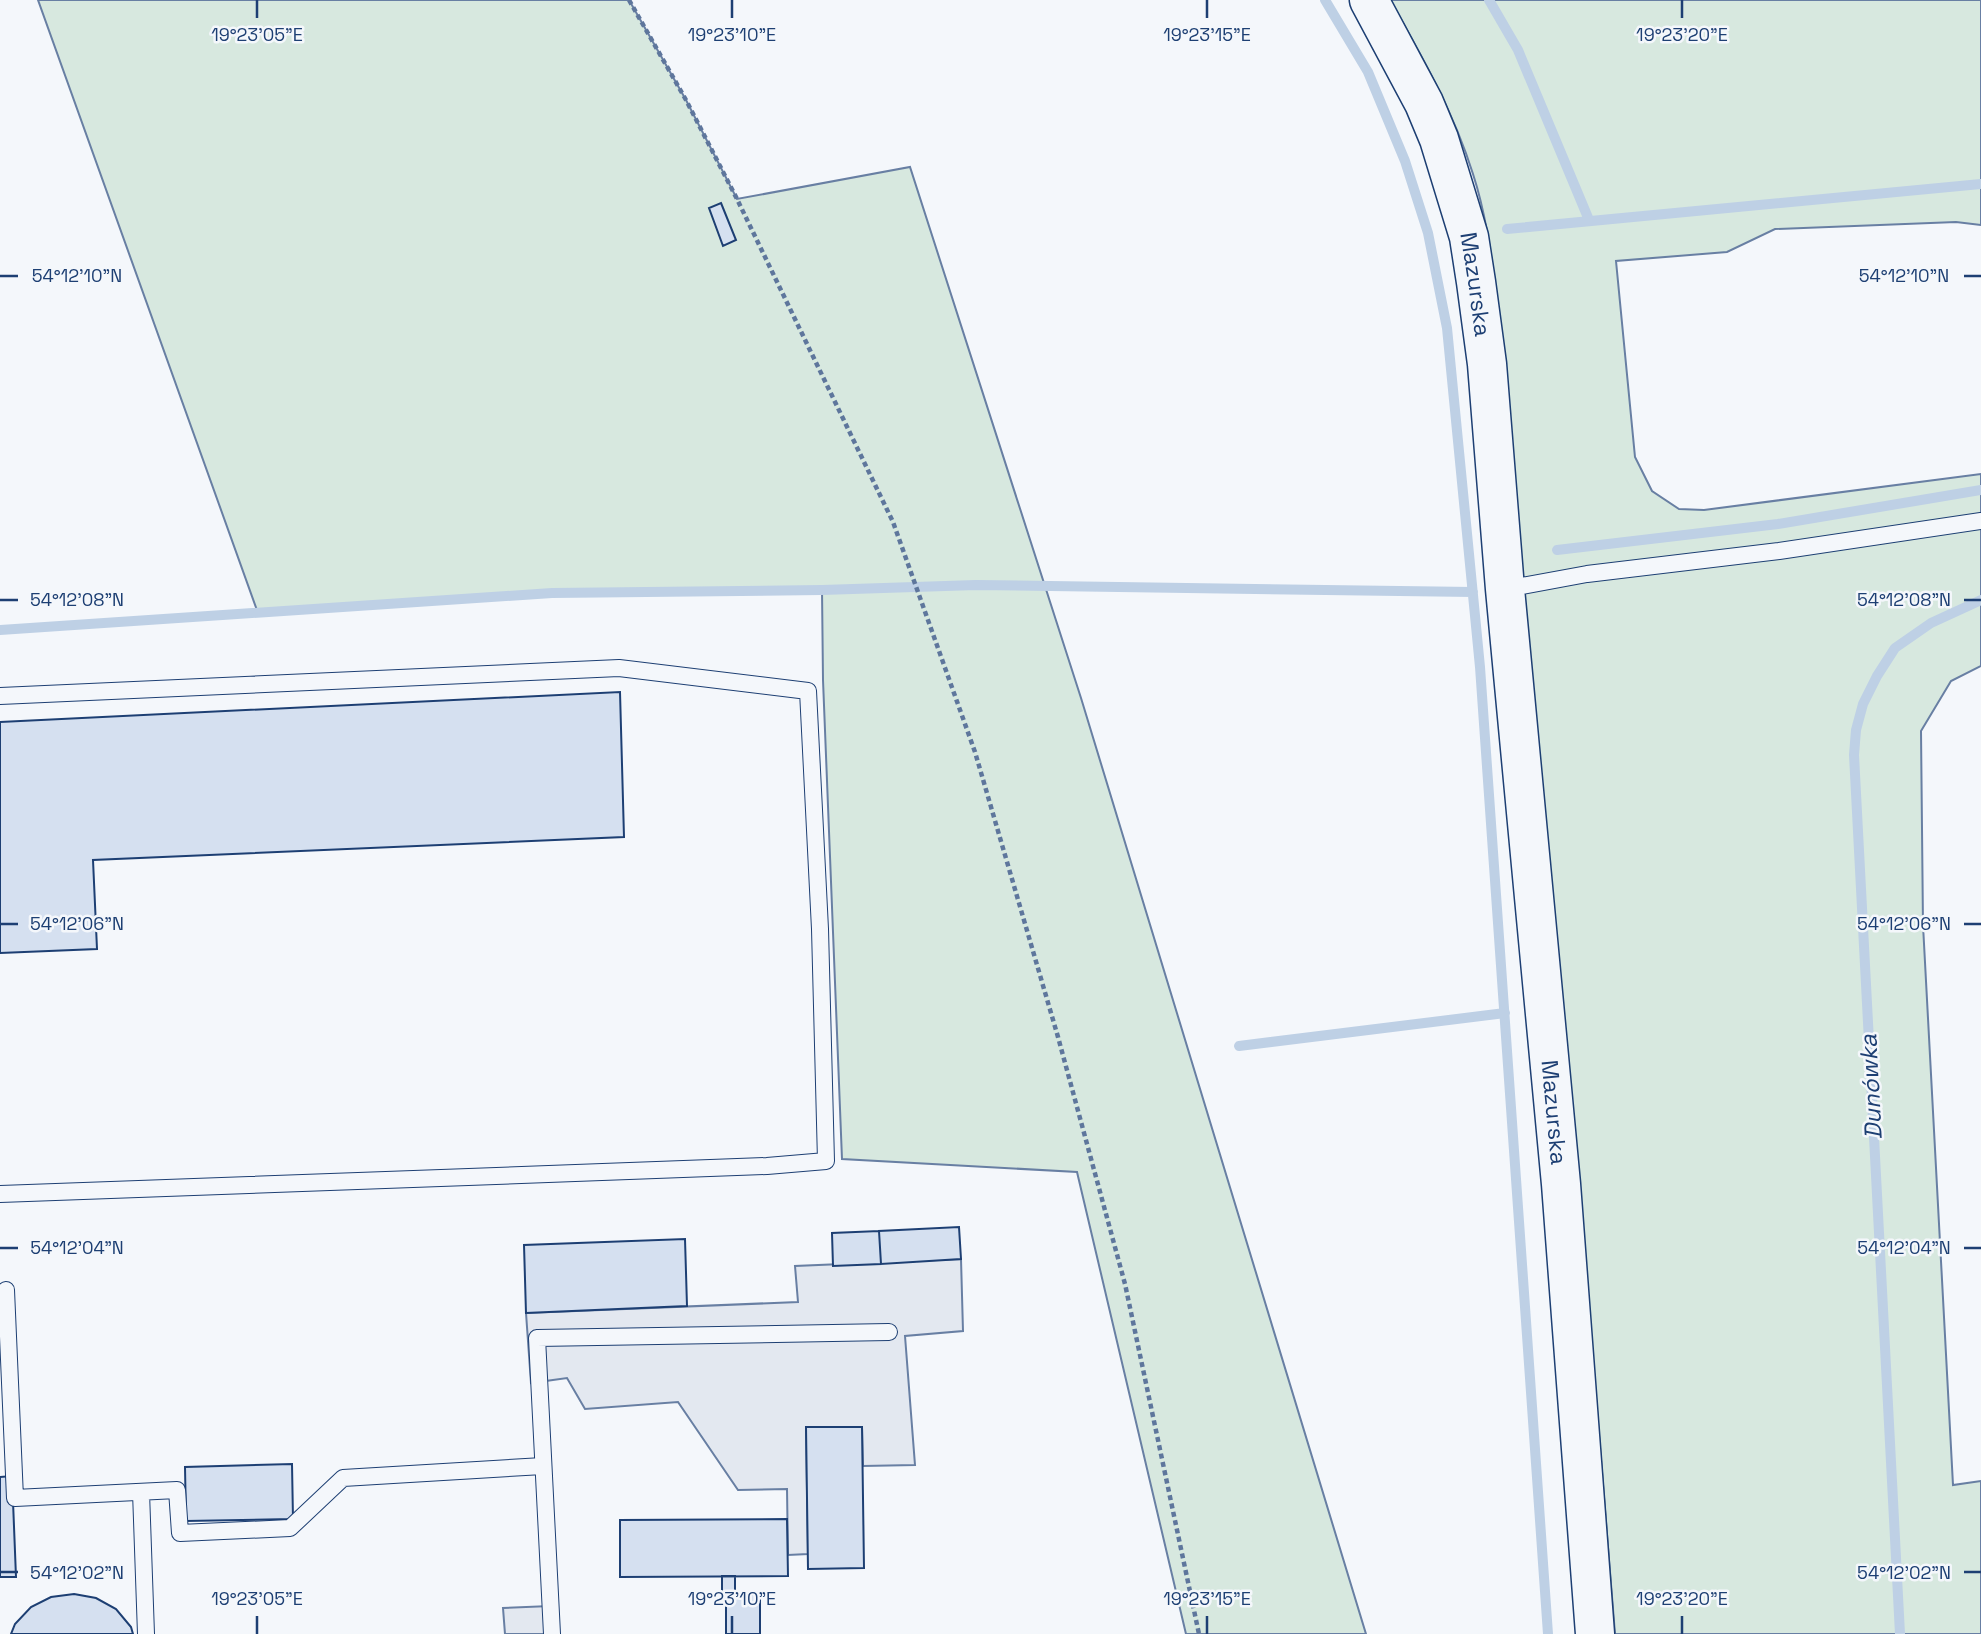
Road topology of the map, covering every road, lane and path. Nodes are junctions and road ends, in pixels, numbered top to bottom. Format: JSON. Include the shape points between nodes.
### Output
{"nodes":[{"id":1,"x":629,"y":0,"type":"edge"},
{"id":2,"x":1369,"y":0,"type":"edge"},
{"id":3,"x":1981,"y":521,"type":"edge"},
{"id":4,"x":1505,"y":589,"type":"junction"},
{"id":5,"x":0,"y":696,"type":"edge"},
{"id":6,"x":0,"y":1194,"type":"edge"},
{"id":7,"x":6,"y":1290,"type":"dead end"},
{"id":8,"x":889,"y":1332,"type":"dead end"},
{"id":9,"x":7,"y":1466,"type":"edge"},
{"id":10,"x":543,"y":1466,"type":"junction"},
{"id":11,"x":141,"y":1492,"type":"junction"},
{"id":12,"x":146,"y":1634,"type":"edge"},
{"id":13,"x":552,"y":1634,"type":"edge"},
{"id":14,"x":1199,"y":1634,"type":"edge"},
{"id":15,"x":1595,"y":1634,"type":"edge"}],
"edges":[{"from":1,"to":14,"type":"path","via":[[742,210],[892,522],[975,752],[1125,1284]]},
{"from":2,"to":4,"type":"main road","name":"Mazurska","via":[[1424,103],[1468,237],[1487,364]]},
{"from":3,"to":4,"type":"lane"},
{"from":4,"to":15,"type":"main road","name":"Mazurska","via":[[1561,1184]]},
{"from":5,"to":6,"type":"lane","via":[[619,668],[808,691],[826,1161]]},
{"from":7,"to":9,"type":"lane"},
{"from":8,"to":10,"type":"lane","via":[[537,1338]]},
{"from":9,"to":11,"type":"lane","via":[[15,1498]]},
{"from":10,"to":11,"type":"lane","via":[[343,1478],[290,1528],[180,1533],[177,1490]]},
{"from":10,"to":13,"type":"lane"},
{"from":11,"to":12,"type":"lane"}]}
